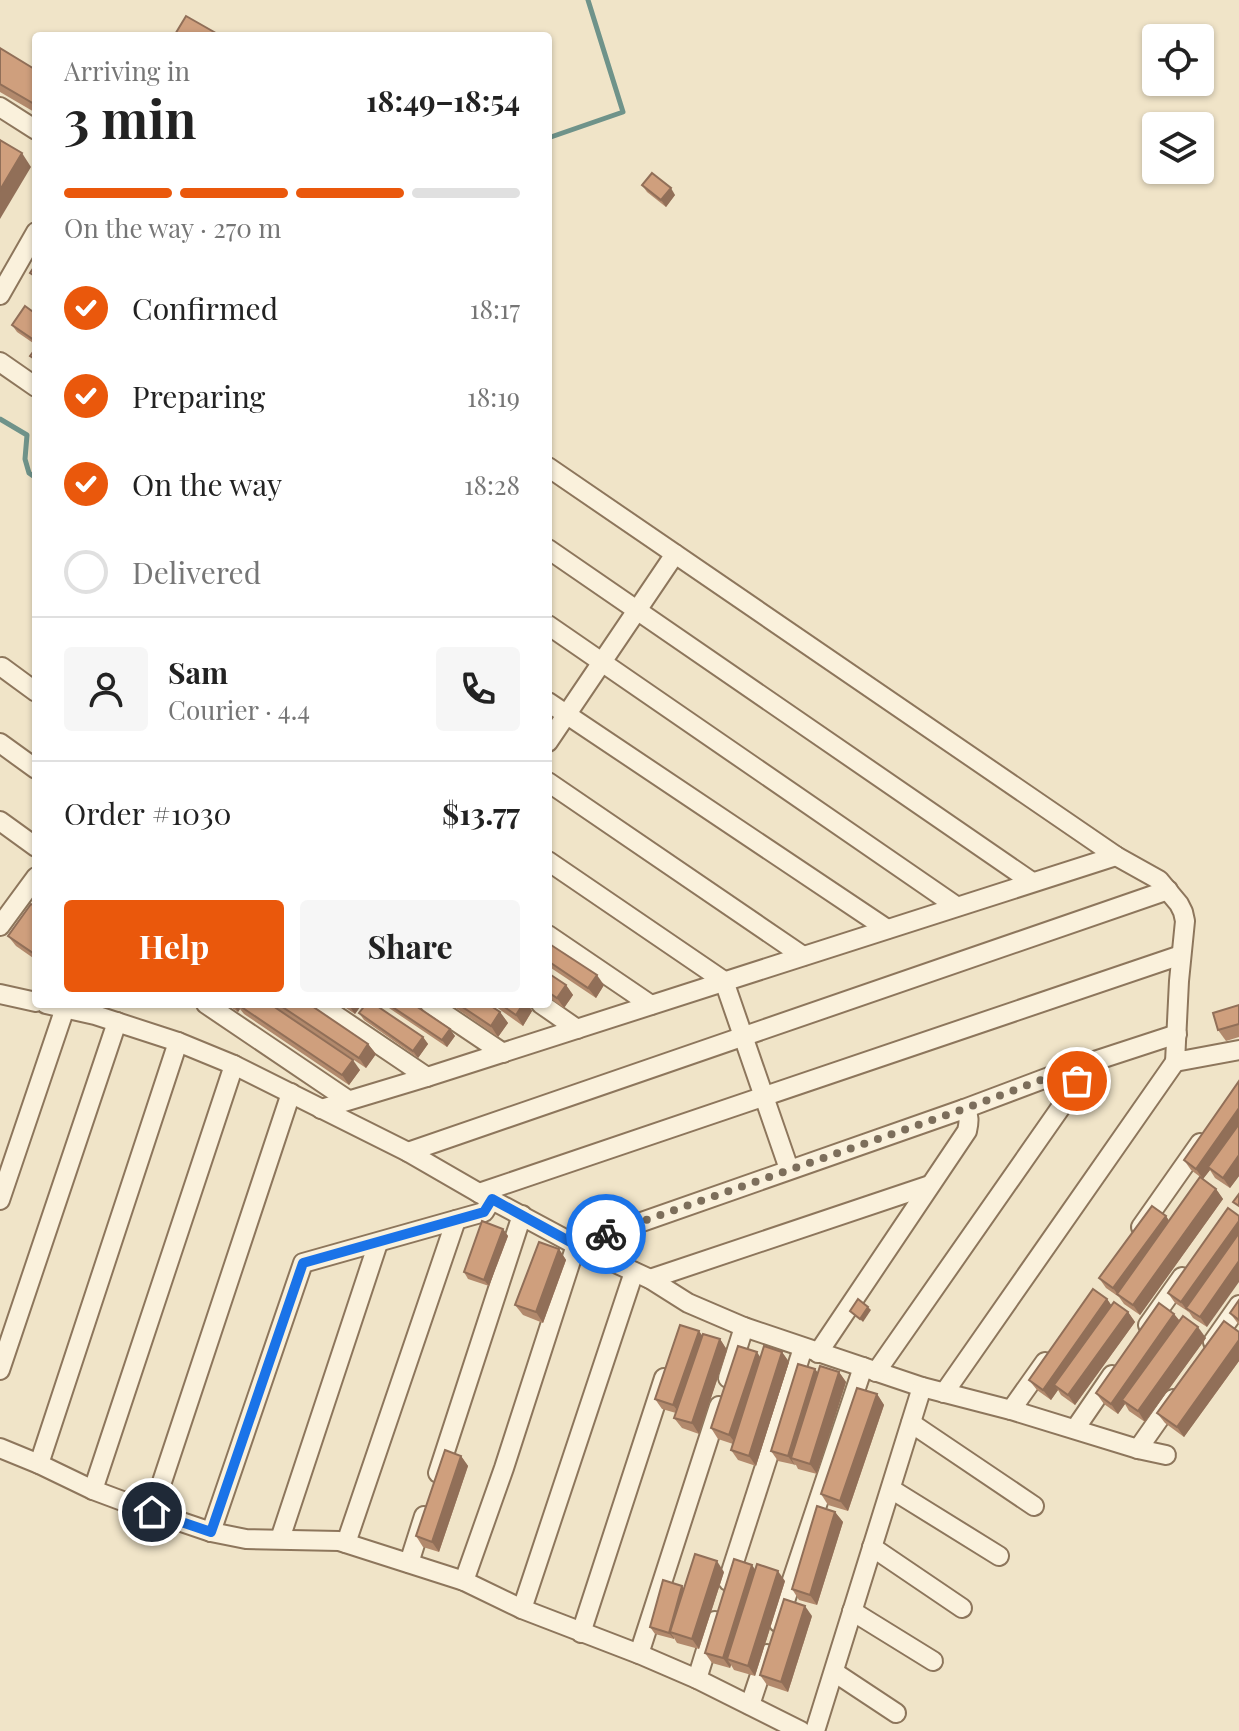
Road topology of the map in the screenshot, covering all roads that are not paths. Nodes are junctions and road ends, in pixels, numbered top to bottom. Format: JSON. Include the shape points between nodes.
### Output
{"nodes":[{"id":1,"x":0,"y":107,"type":"edge"},
{"id":2,"x":32,"y":127,"type":"edge"},
{"id":3,"x":32,"y":239,"type":"edge"},
{"id":4,"x":0,"y":295,"type":"edge"},
{"id":5,"x":0,"y":362,"type":"edge"},
{"id":6,"x":32,"y":384,"type":"edge"},
{"id":7,"x":552,"y":470,"type":"edge"},
{"id":8,"x":552,"y":552,"type":"edge"},
{"id":9,"x":675,"y":554,"type":"junction"},
{"id":10,"x":637,"y":610,"type":"junction"},
{"id":11,"x":552,"y":628,"type":"edge"},
{"id":12,"x":602,"y":662,"type":"junction"},
{"id":13,"x":2,"y":667,"type":"dead end"},
{"id":14,"x":32,"y":689,"type":"edge"},
{"id":15,"x":552,"y":705,"type":"edge"},
{"id":16,"x":566,"y":714,"type":"junction"},
{"id":17,"x":552,"y":736,"type":"edge"},
{"id":18,"x":0,"y":743,"type":"edge"},
{"id":19,"x":32,"y":766,"type":"edge"},
{"id":20,"x":552,"y":785,"type":"edge"},
{"id":21,"x":0,"y":821,"type":"edge"},
{"id":22,"x":32,"y":844,"type":"edge"},
{"id":23,"x":1116,"y":856,"type":"junction"},
{"id":24,"x":552,"y":864,"type":"edge"},
{"id":25,"x":1032,"y":882,"type":"junction"},
{"id":26,"x":32,"y":885,"type":"edge"},
{"id":27,"x":1168,"y":890,"type":"junction"},
{"id":28,"x":7,"y":902,"type":"edge"},
{"id":29,"x":956,"y":906,"type":"junction"},
{"id":30,"x":0,"y":926,"type":"edge"},
{"id":31,"x":887,"y":929,"type":"junction"},
{"id":32,"x":552,"y":938,"type":"edge"},
{"id":33,"x":1181,"y":955,"type":"junction"},
{"id":34,"x":803,"y":956,"type":"junction"},
{"id":35,"x":724,"y":981,"type":"junction"},
{"id":36,"x":0,"y":994,"type":"edge"},
{"id":37,"x":32,"y":1001,"type":"edge"},
{"id":38,"x":651,"y":1005,"type":"junction"},
{"id":39,"x":55,"y":1008,"type":"edge"},
{"id":40,"x":64,"y":1008,"type":"edge"},
{"id":41,"x":212,"y":1008,"type":"edge"},
{"id":42,"x":325,"y":1008,"type":"edge"},
{"id":43,"x":436,"y":1008,"type":"edge"},
{"id":44,"x":547,"y":1008,"type":"edge"},
{"id":45,"x":117,"y":1022,"type":"junction"},
{"id":46,"x":577,"y":1029,"type":"junction"},
{"id":47,"x":1177,"y":1034,"type":"junction"},
{"id":48,"x":743,"y":1037,"type":"junction"},
{"id":49,"x":178,"y":1042,"type":"junction"},
{"id":50,"x":1239,"y":1050,"type":"edge"},
{"id":51,"x":503,"y":1053,"type":"junction"},
{"id":52,"x":1175,"y":1062,"type":"junction"},
{"id":53,"x":234,"y":1065,"type":"junction"},
{"id":54,"x":1073,"y":1068,"type":"junction"},
{"id":55,"x":427,"y":1077,"type":"junction"},
{"id":56,"x":291,"y":1093,"type":"junction"},
{"id":57,"x":764,"y":1098,"type":"junction"},
{"id":58,"x":348,"y":1100,"type":"junction"},
{"id":59,"x":321,"y":1109,"type":"junction"},
{"id":60,"x":964,"y":1109,"type":"junction"},
{"id":61,"x":1212,"y":1127,"type":"edge"},
{"id":62,"x":408,"y":1152,"type":"junction"},
{"id":63,"x":789,"y":1169,"type":"junction"},
{"id":64,"x":930,"y":1185,"type":"junction"},
{"id":65,"x":486,"y":1196,"type":"junction"},
{"id":66,"x":0,"y":1200,"type":"edge"},
{"id":67,"x":522,"y":1215,"type":"junction"},
{"id":68,"x":456,"y":1220,"type":"junction"},
{"id":69,"x":378,"y":1243,"type":"junction"},
{"id":70,"x":1130,"y":1243,"type":"edge"},
{"id":71,"x":576,"y":1245,"type":"junction"},
{"id":72,"x":1193,"y":1261,"type":"edge"},
{"id":73,"x":642,"y":1275,"type":"junction"},
{"id":74,"x":1239,"y":1305,"type":"edge"},
{"id":75,"x":744,"y":1327,"type":"junction"},
{"id":76,"x":1139,"y":1338,"type":"edge"},
{"id":77,"x":1057,"y":1346,"type":"edge"},
{"id":78,"x":810,"y":1350,"type":"junction"},
{"id":79,"x":1202,"y":1357,"type":"edge"},
{"id":80,"x":669,"y":1363,"type":"edge"},
{"id":81,"x":1120,"y":1364,"type":"edge"},
{"id":82,"x":870,"y":1369,"type":"junction"},
{"id":83,"x":0,"y":1370,"type":"edge"},
{"id":84,"x":1184,"y":1383,"type":"edge"},
{"id":85,"x":922,"y":1387,"type":"junction"},
{"id":86,"x":944,"y":1393,"type":"junction"},
{"id":87,"x":1011,"y":1410,"type":"junction"},
{"id":88,"x":911,"y":1423,"type":"junction"},
{"id":89,"x":1075,"y":1429,"type":"junction"},
{"id":90,"x":0,"y":1448,"type":"edge"},
{"id":91,"x":1138,"y":1449,"type":"junction"},
{"id":92,"x":1166,"y":1455,"type":"dead end"},
{"id":93,"x":39,"y":1464,"type":"junction"},
{"id":94,"x":891,"y":1489,"type":"junction"},
{"id":95,"x":93,"y":1490,"type":"junction"},
{"id":96,"x":1034,"y":1506,"type":"dead end"},
{"id":97,"x":152,"y":1512,"type":"junction"},
{"id":98,"x":211,"y":1532,"type":"junction"},
{"id":99,"x":280,"y":1539,"type":"junction"},
{"id":100,"x":346,"y":1543,"type":"junction"},
{"id":101,"x":872,"y":1547,"type":"junction"},
{"id":102,"x":999,"y":1556,"type":"dead end"},
{"id":103,"x":409,"y":1563,"type":"junction"},
{"id":104,"x":464,"y":1581,"type":"junction"},
{"id":105,"x":962,"y":1608,"type":"dead end"},
{"id":106,"x":522,"y":1609,"type":"junction"},
{"id":107,"x":852,"y":1611,"type":"junction"},
{"id":108,"x":581,"y":1633,"type":"junction"},
{"id":109,"x":639,"y":1654,"type":"junction"},
{"id":110,"x":933,"y":1661,"type":"dead end"},
{"id":111,"x":834,"y":1672,"type":"junction"},
{"id":112,"x":697,"y":1679,"type":"junction"},
{"id":113,"x":750,"y":1705,"type":"junction"},
{"id":114,"x":896,"y":1713,"type":"dead end"},
{"id":115,"x":800,"y":1731,"type":"edge"},
{"id":116,"x":815,"y":1731,"type":"edge"}],
"edges":[{"from":1,"to":2,"type":"street"},
{"from":3,"to":4,"type":"street"},
{"from":5,"to":6,"type":"street"},
{"from":7,"to":9,"type":"street"},
{"from":8,"to":10,"type":"street"},
{"from":9,"to":10,"type":"street"},
{"from":9,"to":23,"type":"street"},
{"from":10,"to":12,"type":"street"},
{"from":10,"to":25,"type":"street"},
{"from":11,"to":12,"type":"street"},
{"from":12,"to":16,"type":"street"},
{"from":12,"to":29,"type":"street"},
{"from":13,"to":14,"type":"street"},
{"from":15,"to":16,"type":"street"},
{"from":16,"to":17,"type":"street"},
{"from":16,"to":31,"type":"street"},
{"from":18,"to":19,"type":"street"},
{"from":20,"to":34,"type":"street"},
{"from":21,"to":22,"type":"street"},
{"from":23,"to":25,"type":"street"},
{"from":23,"to":27,"type":"street"},
{"from":24,"to":35,"type":"street"},
{"from":25,"to":29,"type":"street"},
{"from":26,"to":28,"type":"street"},
{"from":27,"to":33,"type":"street","via":[[1185,921]]},
{"from":27,"to":48,"type":"street"},
{"from":28,"to":30,"type":"street"},
{"from":29,"to":31,"type":"street"},
{"from":31,"to":34,"type":"street"},
{"from":32,"to":38,"type":"street"},
{"from":33,"to":47,"type":"street"},
{"from":33,"to":57,"type":"street"},
{"from":34,"to":35,"type":"street"},
{"from":35,"to":38,"type":"street"},
{"from":35,"to":48,"type":"street"},
{"from":36,"to":37,"type":"street"},
{"from":38,"to":46,"type":"street"},
{"from":39,"to":66,"type":"street"},
{"from":40,"to":45,"type":"street"},
{"from":41,"to":58,"type":"street"},
{"from":42,"to":55,"type":"street"},
{"from":43,"to":51,"type":"street"},
{"from":44,"to":46,"type":"street"},
{"from":45,"to":49,"type":"street"},
{"from":45,"to":83,"type":"street"},
{"from":46,"to":51,"type":"street"},
{"from":47,"to":52,"type":"street"},
{"from":47,"to":54,"type":"street"},
{"from":48,"to":57,"type":"street"},
{"from":48,"to":62,"type":"street"},
{"from":49,"to":53,"type":"street"},
{"from":49,"to":93,"type":"street"},
{"from":50,"to":52,"type":"street"},
{"from":51,"to":55,"type":"street"},
{"from":52,"to":86,"type":"street"},
{"from":53,"to":56,"type":"street"},
{"from":53,"to":95,"type":"street"},
{"from":54,"to":60,"type":"street"},
{"from":54,"to":82,"type":"street","via":[[1075,1087]]},
{"from":55,"to":58,"type":"street"},
{"from":56,"to":59,"type":"street"},
{"from":56,"to":97,"type":"street"},
{"from":57,"to":63,"type":"street"},
{"from":57,"to":65,"type":"street"},
{"from":58,"to":59,"type":"street"},
{"from":59,"to":62,"type":"street"},
{"from":60,"to":63,"type":"street"},
{"from":60,"to":64,"type":"street","via":[[967,1131]]},
{"from":61,"to":70,"type":"street"},
{"from":62,"to":65,"type":"street"},
{"from":63,"to":71,"type":"street"},
{"from":64,"to":73,"type":"street"},
{"from":64,"to":78,"type":"street"},
{"from":65,"to":67,"type":"street"},
{"from":65,"to":68,"type":"street","via":[[484,1212]]},
{"from":67,"to":71,"type":"street"},
{"from":67,"to":103,"type":"street"},
{"from":68,"to":69,"type":"street"},
{"from":68,"to":100,"type":"street"},
{"from":69,"to":98,"type":"street","via":[[303,1263]]},
{"from":69,"to":99,"type":"street"},
{"from":71,"to":73,"type":"street"},
{"from":71,"to":104,"type":"street"},
{"from":72,"to":76,"type":"street"},
{"from":73,"to":75,"type":"street","via":[[686,1311]]},
{"from":73,"to":106,"type":"street"},
{"from":74,"to":79,"type":"street"},
{"from":75,"to":78,"type":"street"},
{"from":75,"to":109,"type":"street"},
{"from":77,"to":87,"type":"street"},
{"from":78,"to":82,"type":"street"},
{"from":78,"to":112,"type":"street"},
{"from":80,"to":108,"type":"street"},
{"from":81,"to":89,"type":"street"},
{"from":82,"to":85,"type":"street"},
{"from":82,"to":113,"type":"street"},
{"from":84,"to":91,"type":"street"},
{"from":85,"to":86,"type":"street"},
{"from":85,"to":88,"type":"street"},
{"from":86,"to":87,"type":"street"},
{"from":87,"to":89,"type":"street"},
{"from":88,"to":94,"type":"street"},
{"from":88,"to":96,"type":"street"},
{"from":89,"to":91,"type":"street"},
{"from":90,"to":93,"type":"street"},
{"from":91,"to":92,"type":"street"},
{"from":93,"to":95,"type":"street"},
{"from":94,"to":101,"type":"street"},
{"from":94,"to":102,"type":"street"},
{"from":95,"to":97,"type":"street"},
{"from":97,"to":98,"type":"street"},
{"from":98,"to":99,"type":"street"},
{"from":99,"to":100,"type":"street"},
{"from":100,"to":103,"type":"street"},
{"from":101,"to":105,"type":"street"},
{"from":101,"to":107,"type":"street"},
{"from":103,"to":104,"type":"street"},
{"from":104,"to":106,"type":"street"},
{"from":106,"to":108,"type":"street"},
{"from":107,"to":110,"type":"street"},
{"from":107,"to":111,"type":"street"},
{"from":108,"to":109,"type":"street"},
{"from":109,"to":112,"type":"street"},
{"from":111,"to":114,"type":"street"},
{"from":111,"to":116,"type":"street"},
{"from":112,"to":113,"type":"street"},
{"from":113,"to":115,"type":"street"}]}
